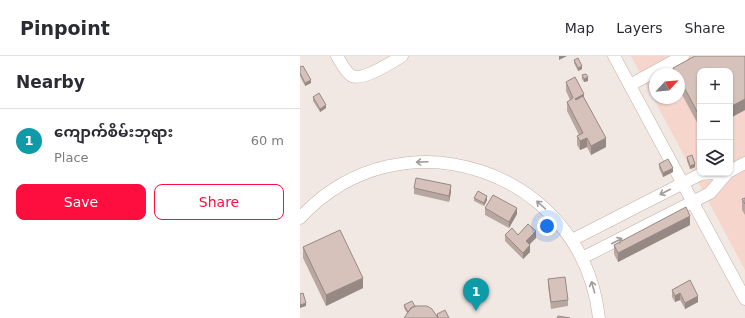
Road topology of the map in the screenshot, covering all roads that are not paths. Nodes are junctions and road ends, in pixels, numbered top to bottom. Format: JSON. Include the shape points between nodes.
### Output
{"nodes":[{"id":1,"x":337,"y":56,"type":"edge"},
{"id":2,"x":402,"y":56,"type":"edge"},
{"id":3,"x":614,"y":56,"type":"edge"},
{"id":4,"x":683,"y":56,"type":"edge"},
{"id":5,"x":630,"y":85,"type":"junction"},
{"id":6,"x":745,"y":163,"type":"edge"},
{"id":7,"x":733,"y":169,"type":"edge"},
{"id":8,"x":697,"y":176,"type":"edge"},
{"id":9,"x":724,"y":176,"type":"edge"},
{"id":10,"x":683,"y":183,"type":"junction"},
{"id":11,"x":693,"y":202,"type":"junction"},
{"id":12,"x":300,"y":218,"type":"edge"},
{"id":13,"x":572,"y":240,"type":"junction"},
{"id":14,"x":582,"y":258,"type":"junction"},
{"id":15,"x":744,"y":297,"type":"edge"},
{"id":16,"x":599,"y":318,"type":"edge"}],
"edges":[{"from":1,"to":2,"type":"street","via":[[346,72],[361,77]]},
{"from":3,"to":5,"type":"street"},
{"from":4,"to":5,"type":"street"},
{"from":5,"to":10,"type":"street"},
{"from":6,"to":7,"type":"street"},
{"from":8,"to":10,"type":"street"},
{"from":9,"to":11,"type":"street","via":[[710,193]]},
{"from":10,"to":11,"type":"street"},
{"from":10,"to":13,"type":"street","one_way":true},
{"from":14,"to":11,"type":"street","one_way":true},
{"from":11,"to":15,"type":"street"},
{"from":13,"to":12,"type":"street","one_way":true,"via":[[546,209],[513,184],[475,168],[435,162],[408,163],[368,172],[332,190]]},
{"from":13,"to":14,"type":"street"},
{"from":16,"to":14,"type":"street","one_way":true,"via":[[593,287]]}]}
